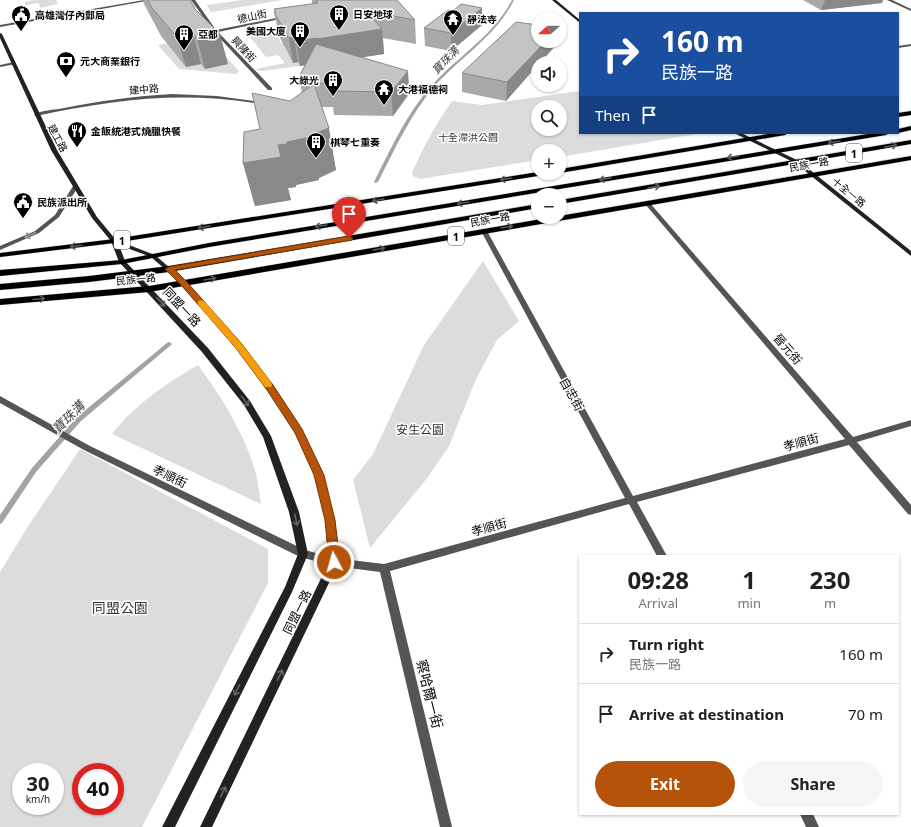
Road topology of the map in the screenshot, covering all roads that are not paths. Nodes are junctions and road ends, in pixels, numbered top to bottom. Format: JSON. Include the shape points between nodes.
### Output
{"nodes":[{"id":1,"x":150,"y":0,"type":"edge"},
{"id":2,"x":193,"y":0,"type":"edge"},
{"id":3,"x":554,"y":0,"type":"edge"},
{"id":4,"x":889,"y":0,"type":"edge"},
{"id":5,"x":911,"y":10,"type":"edge"},
{"id":6,"x":293,"y":15,"type":"edge"},
{"id":7,"x":579,"y":21,"type":"edge"},
{"id":8,"x":0,"y":26,"type":"edge"},
{"id":9,"x":215,"y":31,"type":"junction"},
{"id":10,"x":0,"y":34,"type":"edge"},
{"id":11,"x":911,"y":45,"type":"edge"},
{"id":12,"x":899,"y":47,"type":"edge"},
{"id":13,"x":14,"y":63,"type":"junction"},
{"id":14,"x":0,"y":66,"type":"edge"},
{"id":15,"x":270,"y":89,"type":"dead end"},
{"id":16,"x":254,"y":102,"type":"edge"},
{"id":17,"x":911,"y":113,"type":"edge"},
{"id":18,"x":36,"y":115,"type":"junction"},
{"id":19,"x":899,"y":115,"type":"edge"},
{"id":20,"x":911,"y":128,"type":"edge"},
{"id":21,"x":899,"y":131,"type":"edge"},
{"id":22,"x":739,"y":134,"type":"edge"},
{"id":23,"x":780,"y":134,"type":"edge"},
{"id":24,"x":880,"y":134,"type":"edge"},
{"id":25,"x":750,"y":140,"type":"junction"},
{"id":26,"x":911,"y":142,"type":"edge"},
{"id":27,"x":772,"y":151,"type":"junction"},
{"id":28,"x":911,"y":158,"type":"edge"},
{"id":29,"x":797,"y":162,"type":"junction"},
{"id":30,"x":567,"y":169,"type":"edge"},
{"id":31,"x":531,"y":175,"type":"edge"},
{"id":32,"x":812,"y":175,"type":"junction"},
{"id":33,"x":75,"y":187,"type":"junction"},
{"id":34,"x":567,"y":201,"type":"edge"},
{"id":35,"x":647,"y":203,"type":"junction"},
{"id":36,"x":531,"y":207,"type":"edge"},
{"id":37,"x":484,"y":231,"type":"junction"},
{"id":38,"x":114,"y":241,"type":"junction"},
{"id":39,"x":0,"y":248,"type":"edge"},
{"id":40,"x":911,"y":254,"type":"edge"},
{"id":41,"x":0,"y":255,"type":"edge"},
{"id":42,"x":153,"y":256,"type":"junction"},
{"id":43,"x":122,"y":262,"type":"junction"},
{"id":44,"x":169,"y":269,"type":"junction"},
{"id":45,"x":0,"y":273,"type":"edge"},
{"id":46,"x":135,"y":274,"type":"junction"},
{"id":47,"x":184,"y":283,"type":"junction"},
{"id":48,"x":0,"y":287,"type":"edge"},
{"id":49,"x":149,"y":289,"type":"junction"},
{"id":50,"x":0,"y":302,"type":"edge"},
{"id":51,"x":0,"y":399,"type":"edge"},
{"id":52,"x":911,"y":423,"type":"edge"},
{"id":53,"x":851,"y":441,"type":"junction"},
{"id":54,"x":631,"y":500,"type":"junction"},
{"id":55,"x":911,"y":511,"type":"edge"},
{"id":56,"x":303,"y":554,"type":"junction"},
{"id":57,"x":661,"y":555,"type":"edge"},
{"id":58,"x":334,"y":562,"type":"junction"},
{"id":59,"x":384,"y":568,"type":"junction"},
{"id":60,"x":807,"y":815,"type":"edge"},
{"id":61,"x":168,"y":827,"type":"edge"},
{"id":62,"x":206,"y":827,"type":"edge"},
{"id":63,"x":446,"y":827,"type":"edge"},
{"id":64,"x":813,"y":827,"type":"edge"}],
"edges":[{"from":1,"to":8,"type":"street"},
{"from":2,"to":9,"type":"street","name":"興隆街"},
{"from":3,"to":7,"type":"street"},
{"from":4,"to":5,"type":"street"},
{"from":6,"to":9,"type":"street","name":"德山街"},
{"from":9,"to":15,"type":"street","name":"興隆街"},
{"from":10,"to":13,"type":"street","name":"建工路"},
{"from":11,"to":12,"type":"street"},
{"from":13,"to":14,"type":"street"},
{"from":13,"to":18,"type":"street","name":"建工路"},
{"from":16,"to":18,"type":"street","name":"建中路","via":[[217,97],[171,96],[91,104]]},
{"from":17,"to":19,"type":"main road"},
{"from":18,"to":33,"type":"street","name":"建工路"},
{"from":20,"to":21,"type":"main road"},
{"from":22,"to":25,"type":"street","name":"十全一路"},
{"from":23,"to":25,"type":"main road"},
{"from":24,"to":27,"type":"main road","name":"民族一路","number":"1","one_way":true},
{"from":25,"to":27,"type":"street","name":"十全一路"},
{"from":25,"to":30,"type":"main road"},
{"from":29,"to":26,"type":"main road","name":"民族一路","number":"1","one_way":true},
{"from":27,"to":29,"type":"street","name":"十全一路"},
{"from":27,"to":42,"type":"main road","name":"民族一路","number":"1","one_way":true},
{"from":28,"to":32,"type":"main road","name":"民族一路","number":"1"},
{"from":29,"to":32,"type":"street","name":"十全一路"},
{"from":34,"to":29,"type":"main road","name":"民族一路","number":"1","one_way":true},
{"from":31,"to":38,"type":"main road","number":"1","one_way":true},
{"from":32,"to":35,"type":"main road","name":"民族一路","number":"1"},
{"from":32,"to":40,"type":"street","name":"十全一路"},
{"from":33,"to":38,"type":"street","name":"建工路"},
{"from":33,"to":39,"type":"street","one_way":true,"via":[[57,216],[37,232]]},
{"from":37,"to":35,"type":"main road","name":"民族一路","number":"1","one_way":true},
{"from":35,"to":53,"type":"street","name":"晉元街"},
{"from":36,"to":44,"type":"main road","name":"民族一路","number":"1"},
{"from":47,"to":37,"type":"main road","name":"民族一路","number":"1","one_way":true},
{"from":37,"to":54,"type":"street","name":"自忠街"},
{"from":38,"to":41,"type":"main road","number":"1","one_way":true},
{"from":38,"to":42,"type":"street","name":"同盟一路"},
{"from":38,"to":43,"type":"street","name":"同盟一路"},
{"from":42,"to":43,"type":"main road","name":"民族一路","number":"1"},
{"from":42,"to":44,"type":"street","name":"同盟一路"},
{"from":43,"to":45,"type":"main road","name":"民族一路","number":"1"},
{"from":43,"to":46,"type":"street","name":"同盟一路"},
{"from":44,"to":46,"type":"main road","name":"民族一路","number":"1"},
{"from":44,"to":47,"type":"street","name":"同盟一路"},
{"from":46,"to":48,"type":"main road","name":"民族一路","number":"1"},
{"from":46,"to":49,"type":"street","name":"同盟一路"},
{"from":47,"to":49,"type":"main road","name":"民族一路","number":"1"},
{"from":47,"to":58,"type":"street","name":"同盟一路","via":[[238,345],[270,387],[299,432],[319,475],[330,520]]},
{"from":50,"to":49,"type":"main road","name":"民族一路","number":"1","one_way":true},
{"from":49,"to":56,"type":"street","name":"同盟一路","one_way":true,"via":[[205,350],[247,403],[267,436],[294,512]]},
{"from":51,"to":56,"type":"street","name":"孝順街","via":[[87,448]]},
{"from":52,"to":53,"type":"street","name":"孝順街"},
{"from":53,"to":54,"type":"street","name":"孝順街"},
{"from":53,"to":55,"type":"street","name":"晉元街"},
{"from":54,"to":57,"type":"street","name":"自忠街"},
{"from":54,"to":59,"type":"street","name":"孝順街"},
{"from":56,"to":58,"type":"street","name":"孝順街"},
{"from":56,"to":61,"type":"street","name":"同盟一路","one_way":true,"via":[[289,589]]},
{"from":58,"to":59,"type":"street","name":"孝順街"},
{"from":62,"to":58,"type":"street","name":"同盟一路","one_way":true},
{"from":59,"to":63,"type":"street","name":"察哈爾一街"},
{"from":60,"to":64,"type":"street"}]}
